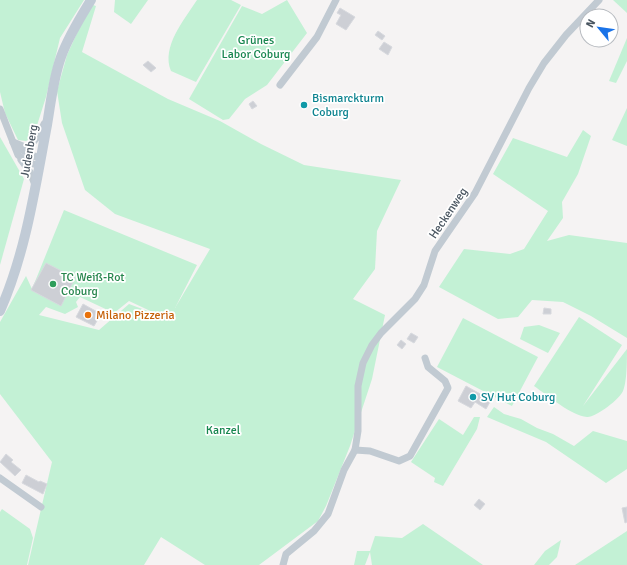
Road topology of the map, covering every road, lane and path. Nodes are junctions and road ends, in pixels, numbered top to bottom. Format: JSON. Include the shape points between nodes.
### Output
{"nodes":[{"id":1,"x":91,"y":0,"type":"edge"},
{"id":2,"x":336,"y":0,"type":"edge"},
{"id":3,"x":599,"y":0,"type":"edge"},
{"id":4,"x":280,"y":85,"type":"dead end"},
{"id":5,"x":0,"y":109,"type":"edge"},
{"id":6,"x":50,"y":109,"type":"junction"},
{"id":7,"x":13,"y":142,"type":"junction"},
{"id":8,"x":18,"y":155,"type":"junction"},
{"id":9,"x":40,"y":162,"type":"junction"},
{"id":10,"x":36,"y":187,"type":"junction"},
{"id":11,"x":1,"y":308,"type":"edge"},
{"id":12,"x":425,"y":358,"type":"dead end"},
{"id":13,"x":355,"y":450,"type":"junction"},
{"id":14,"x":0,"y":478,"type":"edge"},
{"id":15,"x":41,"y":507,"type":"dead end"},
{"id":16,"x":283,"y":565,"type":"edge"}],
"edges":[{"from":1,"to":6,"type":"street","name":"Judenberg","via":[[61,56]]},
{"from":2,"to":4,"type":"street","via":[[317,37]]},
{"from":3,"to":13,"type":"street","name":"Heckenweg","via":[[544,63],[474,193],[435,251],[424,285],[405,310],[381,332],[372,345],[363,364],[358,386],[358,431]]},
{"from":5,"to":7,"type":"street"},
{"from":6,"to":7,"type":"street","via":[[33,144],[25,147]]},
{"from":6,"to":9,"type":"street","name":"Judenberg"},
{"from":7,"to":8,"type":"street"},
{"from":7,"to":9,"type":"street"},
{"from":8,"to":9,"type":"street","via":[[27,162]]},
{"from":8,"to":10,"type":"street","via":[[30,172]]},
{"from":9,"to":10,"type":"street","name":"Judenberg"},
{"from":10,"to":11,"type":"street","name":"Judenberg","via":[[18,263]]},
{"from":12,"to":13,"type":"street","via":[[428,367],[445,381],[448,388],[410,456],[399,461],[370,451]]},
{"from":13,"to":16,"type":"street","name":"Heckenweg","via":[[344,470],[328,514],[320,526],[286,554]]},
{"from":14,"to":15,"type":"street"}]}
